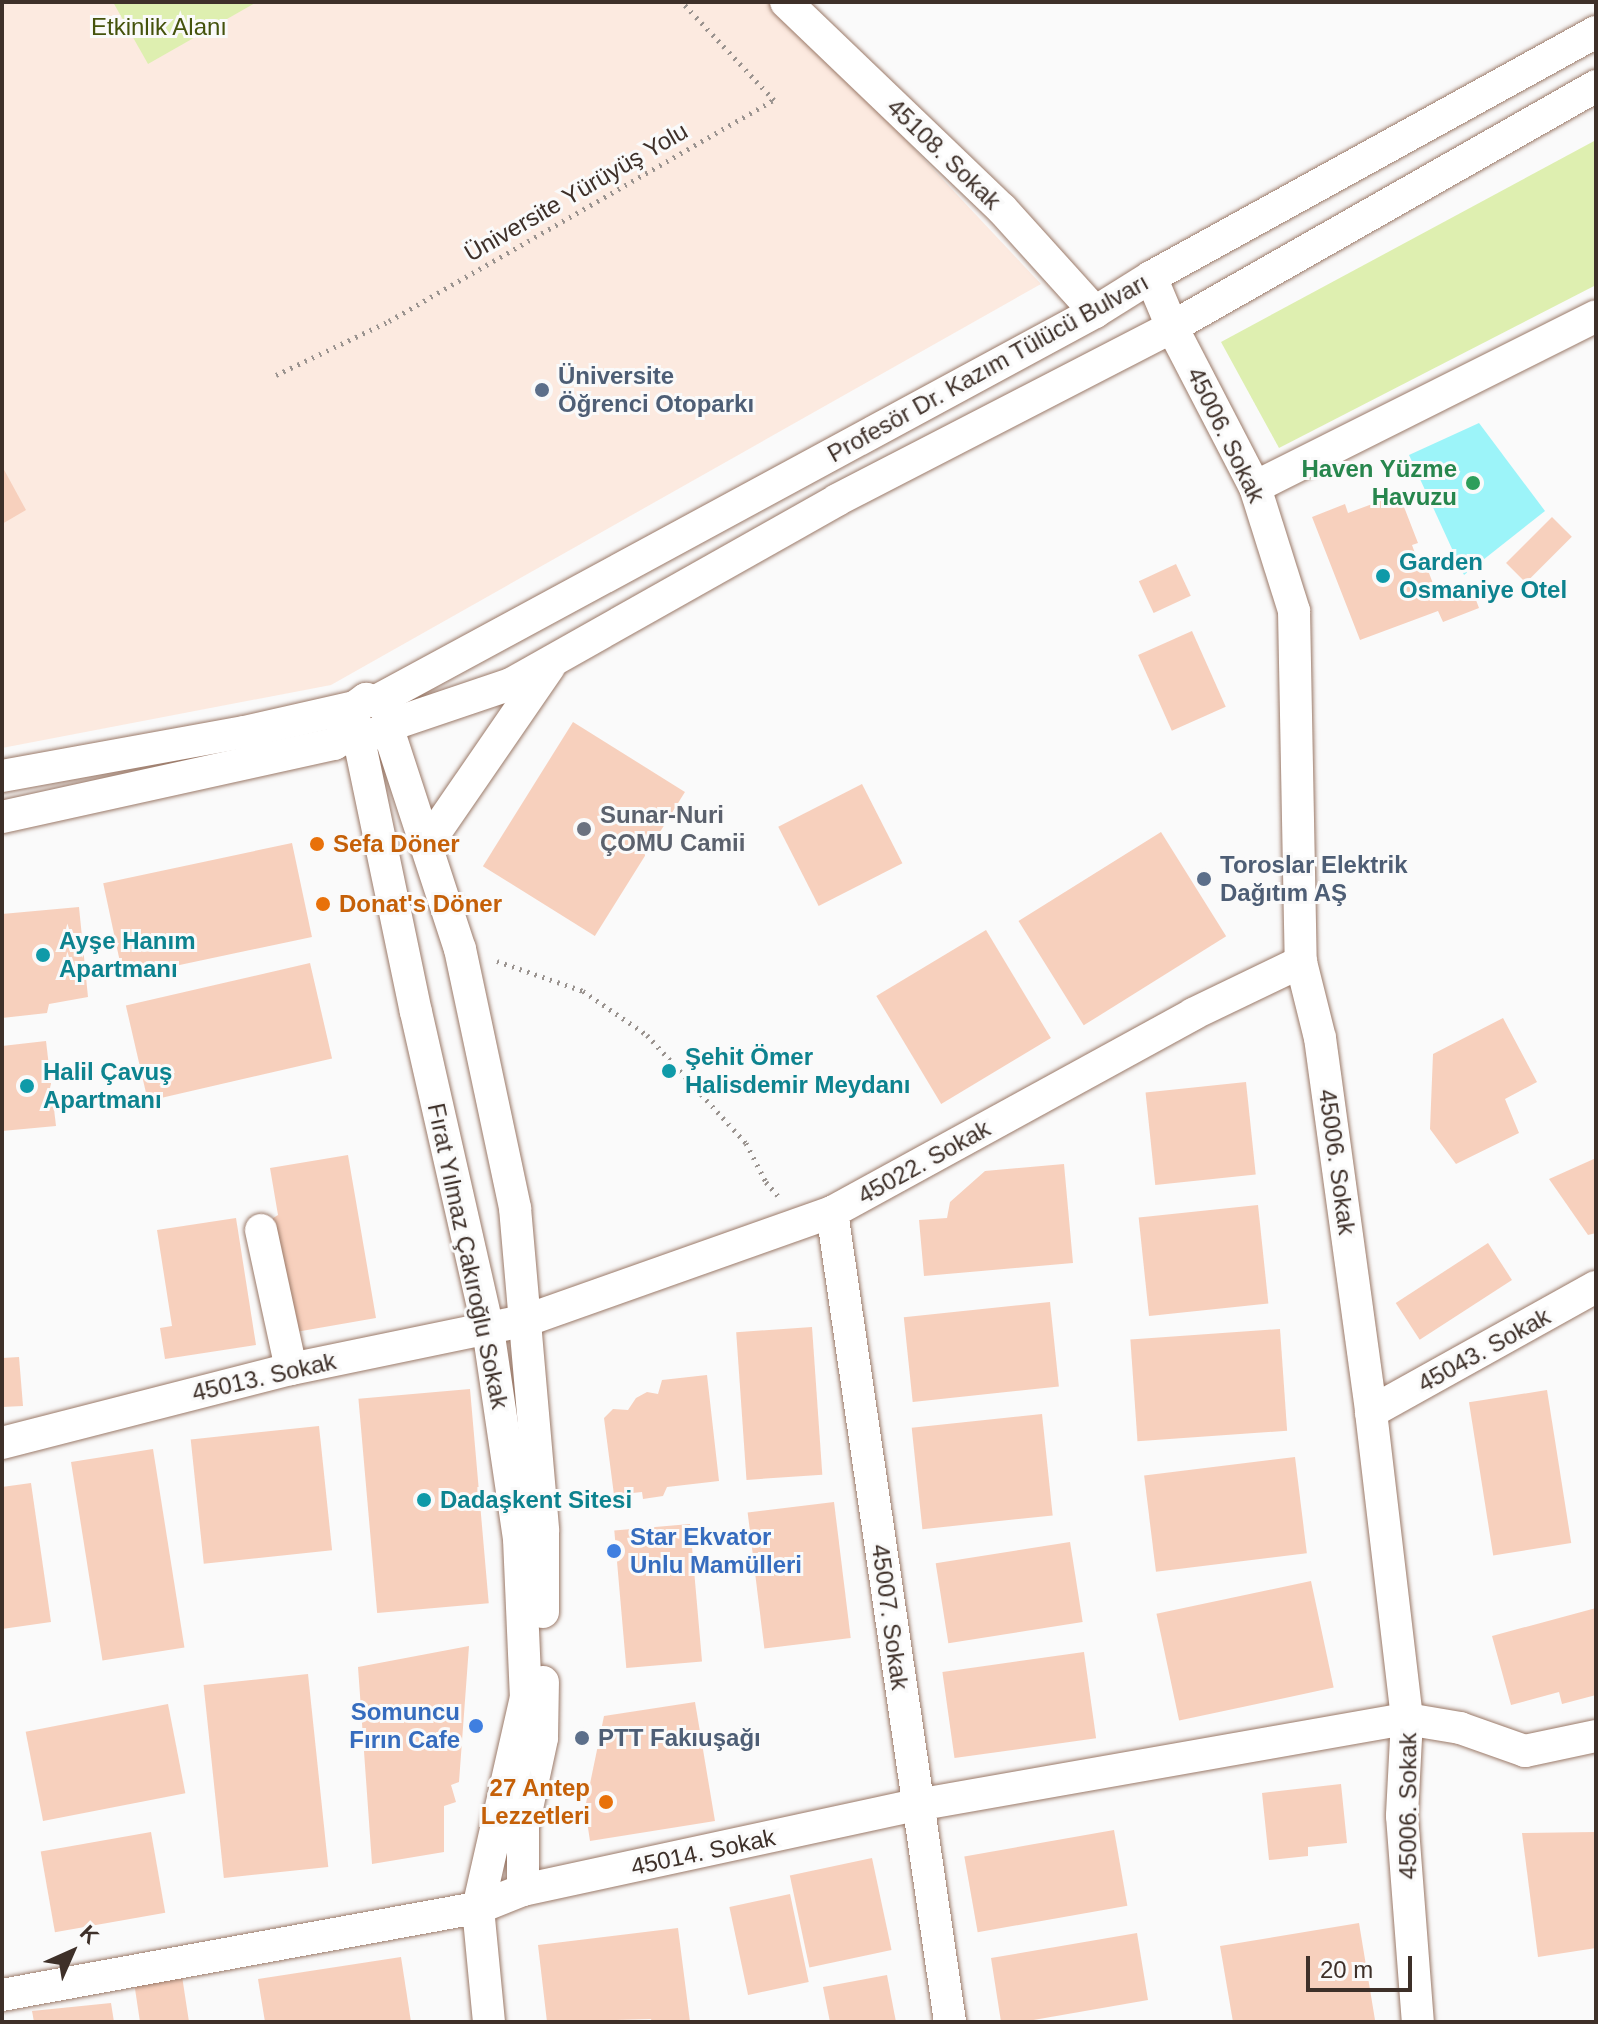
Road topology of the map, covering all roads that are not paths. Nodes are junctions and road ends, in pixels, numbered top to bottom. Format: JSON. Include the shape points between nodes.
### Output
{"nodes":[{"id":1,"x":786,"y":2,"type":"edge"},
{"id":2,"x":1596,"y":32,"type":"edge"},
{"id":3,"x":1596,"y":86,"type":"edge"},
{"id":4,"x":1151,"y":277,"type":"junction"},
{"id":5,"x":1095,"y":312,"type":"junction"},
{"id":6,"x":1596,"y":316,"type":"edge"},
{"id":7,"x":1172,"y":327,"type":"junction"},
{"id":8,"x":1255,"y":487,"type":"junction"},
{"id":9,"x":554,"y":660,"type":"junction"},
{"id":10,"x":364,"y":718,"type":"junction"},
{"id":11,"x":2,"y":776,"type":"edge"},
{"id":12,"x":2,"y":817,"type":"edge"},
{"id":13,"x":426,"y":846,"type":"junction"},
{"id":14,"x":1301,"y":962,"type":"junction"},
{"id":15,"x":818,"y":1218,"type":"junction"},
{"id":16,"x":261,"y":1230,"type":"dead end"},
{"id":17,"x":1596,"y":1287,"type":"edge"},
{"id":18,"x":527,"y":1320,"type":"junction"},
{"id":19,"x":488,"y":1329,"type":"junction"},
{"id":20,"x":291,"y":1369,"type":"junction"},
{"id":21,"x":1371,"y":1412,"type":"junction"},
{"id":22,"x":2,"y":1443,"type":"edge"},
{"id":23,"x":1407,"y":1719,"type":"junction"},
{"id":24,"x":1596,"y":1736,"type":"edge"},
{"id":25,"x":917,"y":1805,"type":"junction"},
{"id":26,"x":523,"y":1890,"type":"junction"},
{"id":27,"x":478,"y":1908,"type":"junction"},
{"id":28,"x":2,"y":1995,"type":"edge"},
{"id":29,"x":489,"y":2022,"type":"edge"},
{"id":30,"x":950,"y":2022,"type":"edge"},
{"id":31,"x":1418,"y":2022,"type":"edge"}],
"edges":[{"from":1,"to":5,"type":"street","name":"45108. Sokak","via":[[1002,209]]},
{"from":2,"to":4,"type":"street","name":"Profesör Dr. Kazım Tülücü Bulvarı"},
{"from":3,"to":7,"type":"street","name":"Profesör Dr. Kazım Tülücü Bulvarı"},
{"from":4,"to":5,"type":"street","name":"Profesör Dr. Kazım Tülücü Bulvarı"},
{"from":4,"to":7,"type":"street","name":"45006. Sokak"},
{"from":5,"to":10,"type":"street","name":"Profesör Dr. Kazım Tülücü Bulvarı"},
{"from":6,"to":8,"type":"street"},
{"from":7,"to":8,"type":"street","name":"45006. Sokak"},
{"from":7,"to":9,"type":"street","name":"Profesör Dr. Kazım Tülücü Bulvarı","via":[[837,500]]},
{"from":8,"to":14,"type":"street","name":"45006. Sokak","via":[[1294,611]]},
{"from":9,"to":10,"type":"street","name":"Profesör Dr. Kazım Tülücü Bulvarı","via":[[511,684]]},
{"from":9,"to":13,"type":"street"},
{"from":10,"to":11,"type":"street","name":"Profesör Dr. Kazım Tülücü Bulvarı"},
{"from":10,"to":12,"type":"street","name":"Profesör Dr. Kazım Tülücü Bulvarı","via":[[334,744]]},
{"from":10,"to":13,"type":"street","name":"Fırat Yılmaz Çakıroğlu Sokak"},
{"from":10,"to":19,"type":"street","name":"Fırat Yılmaz Çakıroğlu Sokak","via":[[416,1012]]},
{"from":13,"to":18,"type":"street","name":"Fırat Yılmaz Çakıroğlu Sokak","via":[[460,949],[515,1208]]},
{"from":14,"to":15,"type":"street","name":"45022. Sokak","via":[[1193,1014]]},
{"from":14,"to":21,"type":"street","name":"45006. Sokak","via":[[1320,1038]]},
{"from":15,"to":18,"type":"street","name":"45022. Sokak"},
{"from":15,"to":25,"type":"street","name":"45007. Sokak"},
{"from":16,"to":20,"type":"street"},
{"from":17,"to":21,"type":"street","name":"45043. Sokak"},
{"from":18,"to":19,"type":"street","name":"45013. Sokak"},
{"from":18,"to":26,"type":"street","name":"Fırat Yılmaz Çakıroğlu Sokak","via":[[543,1531],[542,1738],[523,1827]]},
{"from":19,"to":20,"type":"street","name":"45013. Sokak"},
{"from":19,"to":27,"type":"street","name":"Fırat Yılmaz Çakıroğlu Sokak","via":[[519,1539],[526,1697]]},
{"from":20,"to":22,"type":"street","name":"45013. Sokak"},
{"from":21,"to":23,"type":"street","name":"45006. Sokak"},
{"from":23,"to":24,"type":"street","name":"45014. Sokak","via":[[1460,1728],[1525,1751]]},
{"from":23,"to":25,"type":"street","name":"45014. Sokak"},
{"from":23,"to":31,"type":"street","name":"45006. Sokak","via":[[1402,1816]]},
{"from":25,"to":26,"type":"street","name":"45014. Sokak"},
{"from":25,"to":30,"type":"street","name":"45007. Sokak"},
{"from":26,"to":27,"type":"street","name":"45014. Sokak"},
{"from":27,"to":28,"type":"street","name":"45014. Sokak"},
{"from":27,"to":29,"type":"street","name":"Fırat Yılmaz Çakıroğlu Sokak"}]}
